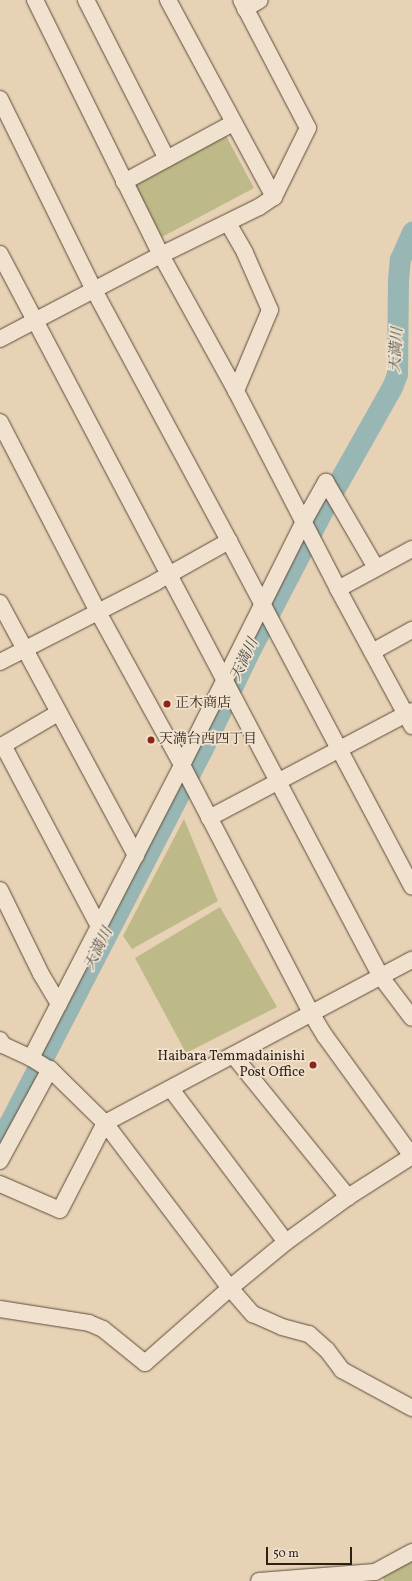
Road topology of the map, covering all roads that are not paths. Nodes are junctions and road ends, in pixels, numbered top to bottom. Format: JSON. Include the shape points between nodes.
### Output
{"nodes":[{"id":1,"x":35,"y":0,"type":"edge"},
{"id":2,"x":86,"y":0,"type":"edge"},
{"id":3,"x":168,"y":0,"type":"edge"},
{"id":4,"x":260,"y":0,"type":"edge"},
{"id":5,"x":243,"y":4,"type":"edge"},
{"id":6,"x":0,"y":99,"type":"edge"},
{"id":7,"x":233,"y":123,"type":"junction"},
{"id":8,"x":167,"y":159,"type":"junction"},
{"id":9,"x":124,"y":182,"type":"junction"},
{"id":10,"x":274,"y":197,"type":"junction"},
{"id":11,"x":228,"y":223,"type":"junction"},
{"id":12,"x":0,"y":254,"type":"edge"},
{"id":13,"x":161,"y":255,"type":"junction"},
{"id":14,"x":94,"y":290,"type":"junction"},
{"id":15,"x":35,"y":321,"type":"junction"},
{"id":16,"x":0,"y":339,"type":"edge"},
{"id":17,"x":236,"y":390,"type":"junction"},
{"id":18,"x":0,"y":422,"type":"edge"},
{"id":19,"x":304,"y":521,"type":"junction"},
{"id":20,"x":229,"y":541,"type":"junction"},
{"id":21,"x":412,"y":549,"type":"edge"},
{"id":22,"x":376,"y":568,"type":"junction"},
{"id":23,"x":170,"y":574,"type":"junction"},
{"id":24,"x":338,"y":589,"type":"junction"},
{"id":25,"x":0,"y":603,"type":"edge"},
{"id":26,"x":263,"y":603,"type":"junction"},
{"id":27,"x":98,"y":612,"type":"junction"},
{"id":28,"x":412,"y":630,"type":"edge"},
{"id":29,"x":24,"y":648,"type":"junction"},
{"id":30,"x":372,"y":652,"type":"junction"},
{"id":31,"x":0,"y":662,"type":"edge"},
{"id":32,"x":225,"y":680,"type":"junction"},
{"id":33,"x":58,"y":713,"type":"junction"},
{"id":34,"x":410,"y":717,"type":"edge"},
{"id":35,"x":2,"y":746,"type":"edge"},
{"id":36,"x":339,"y":750,"type":"junction"},
{"id":37,"x":182,"y":765,"type":"junction"},
{"id":38,"x":278,"y":781,"type":"junction"},
{"id":39,"x":209,"y":818,"type":"junction"},
{"id":40,"x":136,"y":856,"type":"junction"},
{"id":41,"x":412,"y":886,"type":"edge"},
{"id":42,"x":0,"y":890,"type":"edge"},
{"id":43,"x":99,"y":926,"type":"junction"},
{"id":44,"x":412,"y":960,"type":"edge"},
{"id":45,"x":381,"y":977,"type":"junction"},
{"id":46,"x":59,"y":1004,"type":"junction"},
{"id":47,"x":311,"y":1013,"type":"junction"},
{"id":48,"x":412,"y":1018,"type":"edge"},
{"id":49,"x":1,"y":1046,"type":"edge"},
{"id":50,"x":233,"y":1055,"type":"junction"},
{"id":51,"x":31,"y":1058,"type":"junction"},
{"id":52,"x":50,"y":1069,"type":"junction"},
{"id":53,"x":171,"y":1089,"type":"junction"},
{"id":54,"x":105,"y":1123,"type":"junction"},
{"id":55,"x":412,"y":1156,"type":"edge"},
{"id":56,"x":0,"y":1161,"type":"edge"},
{"id":57,"x":0,"y":1184,"type":"edge"},
{"id":58,"x":348,"y":1198,"type":"junction"},
{"id":59,"x":286,"y":1242,"type":"junction"},
{"id":60,"x":230,"y":1288,"type":"junction"},
{"id":61,"x":0,"y":1309,"type":"edge"},
{"id":62,"x":412,"y":1408,"type":"edge"},
{"id":63,"x":412,"y":1552,"type":"edge"},
{"id":64,"x":376,"y":1577,"type":"edge"},
{"id":65,"x":259,"y":1581,"type":"edge"}],
"edges":[{"from":1,"to":9,"type":"street"},
{"from":2,"to":8,"type":"street"},
{"from":3,"to":7,"type":"street"},
{"from":4,"to":5,"type":"street"},
{"from":5,"to":10,"type":"street","via":[[308,128]]},
{"from":6,"to":14,"type":"street"},
{"from":7,"to":8,"type":"street"},
{"from":7,"to":10,"type":"street"},
{"from":8,"to":9,"type":"street"},
{"from":9,"to":13,"type":"street"},
{"from":10,"to":11,"type":"street"},
{"from":11,"to":13,"type":"street"},
{"from":11,"to":17,"type":"street","via":[[245,253],[270,310]]},
{"from":12,"to":15,"type":"street"},
{"from":13,"to":14,"type":"street"},
{"from":13,"to":17,"type":"street"},
{"from":14,"to":15,"type":"street"},
{"from":14,"to":20,"type":"street"},
{"from":15,"to":16,"type":"street"},
{"from":15,"to":23,"type":"street"},
{"from":17,"to":19,"type":"street"},
{"from":18,"to":27,"type":"street"},
{"from":19,"to":22,"type":"street","via":[[326,482]]},
{"from":19,"to":24,"type":"street"},
{"from":19,"to":26,"type":"street"},
{"from":20,"to":23,"type":"street"},
{"from":20,"to":26,"type":"street"},
{"from":21,"to":22,"type":"street"},
{"from":22,"to":24,"type":"street"},
{"from":23,"to":27,"type":"street"},
{"from":23,"to":32,"type":"street"},
{"from":24,"to":30,"type":"street"},
{"from":25,"to":29,"type":"street"},
{"from":26,"to":32,"type":"street"},
{"from":26,"to":36,"type":"street"},
{"from":27,"to":29,"type":"street"},
{"from":27,"to":37,"type":"street"},
{"from":28,"to":30,"type":"street"},
{"from":29,"to":31,"type":"street"},
{"from":29,"to":33,"type":"street"},
{"from":30,"to":34,"type":"street"},
{"from":32,"to":37,"type":"street"},
{"from":32,"to":38,"type":"street"},
{"from":33,"to":35,"type":"street"},
{"from":33,"to":40,"type":"street"},
{"from":34,"to":36,"type":"street"},
{"from":35,"to":43,"type":"street"},
{"from":36,"to":38,"type":"street"},
{"from":36,"to":41,"type":"street"},
{"from":37,"to":39,"type":"street"},
{"from":37,"to":40,"type":"street"},
{"from":38,"to":39,"type":"street"},
{"from":38,"to":45,"type":"street"},
{"from":39,"to":47,"type":"street"},
{"from":40,"to":43,"type":"street"},
{"from":42,"to":46,"type":"street","via":[[41,974]]},
{"from":43,"to":46,"type":"street"},
{"from":44,"to":45,"type":"street"},
{"from":45,"to":47,"type":"street"},
{"from":45,"to":48,"type":"street"},
{"from":46,"to":51,"type":"street"},
{"from":47,"to":50,"type":"street"},
{"from":47,"to":55,"type":"street"},
{"from":49,"to":51,"type":"street"},
{"from":50,"to":53,"type":"street"},
{"from":50,"to":58,"type":"street"},
{"from":51,"to":52,"type":"street"},
{"from":52,"to":54,"type":"street"},
{"from":52,"to":56,"type":"street"},
{"from":53,"to":54,"type":"street"},
{"from":53,"to":59,"type":"street"},
{"from":54,"to":57,"type":"street","via":[[60,1210]]},
{"from":54,"to":60,"type":"street"},
{"from":55,"to":58,"type":"street"},
{"from":58,"to":59,"type":"street"},
{"from":59,"to":60,"type":"street"},
{"from":60,"to":61,"type":"street","via":[[145,1363],[103,1329],[89,1323]]},
{"from":60,"to":62,"type":"street","via":[[254,1314],[282,1327],[309,1334],[327,1350],[342,1370]]},
{"from":63,"to":64,"type":"street"},
{"from":64,"to":65,"type":"street"}]}
